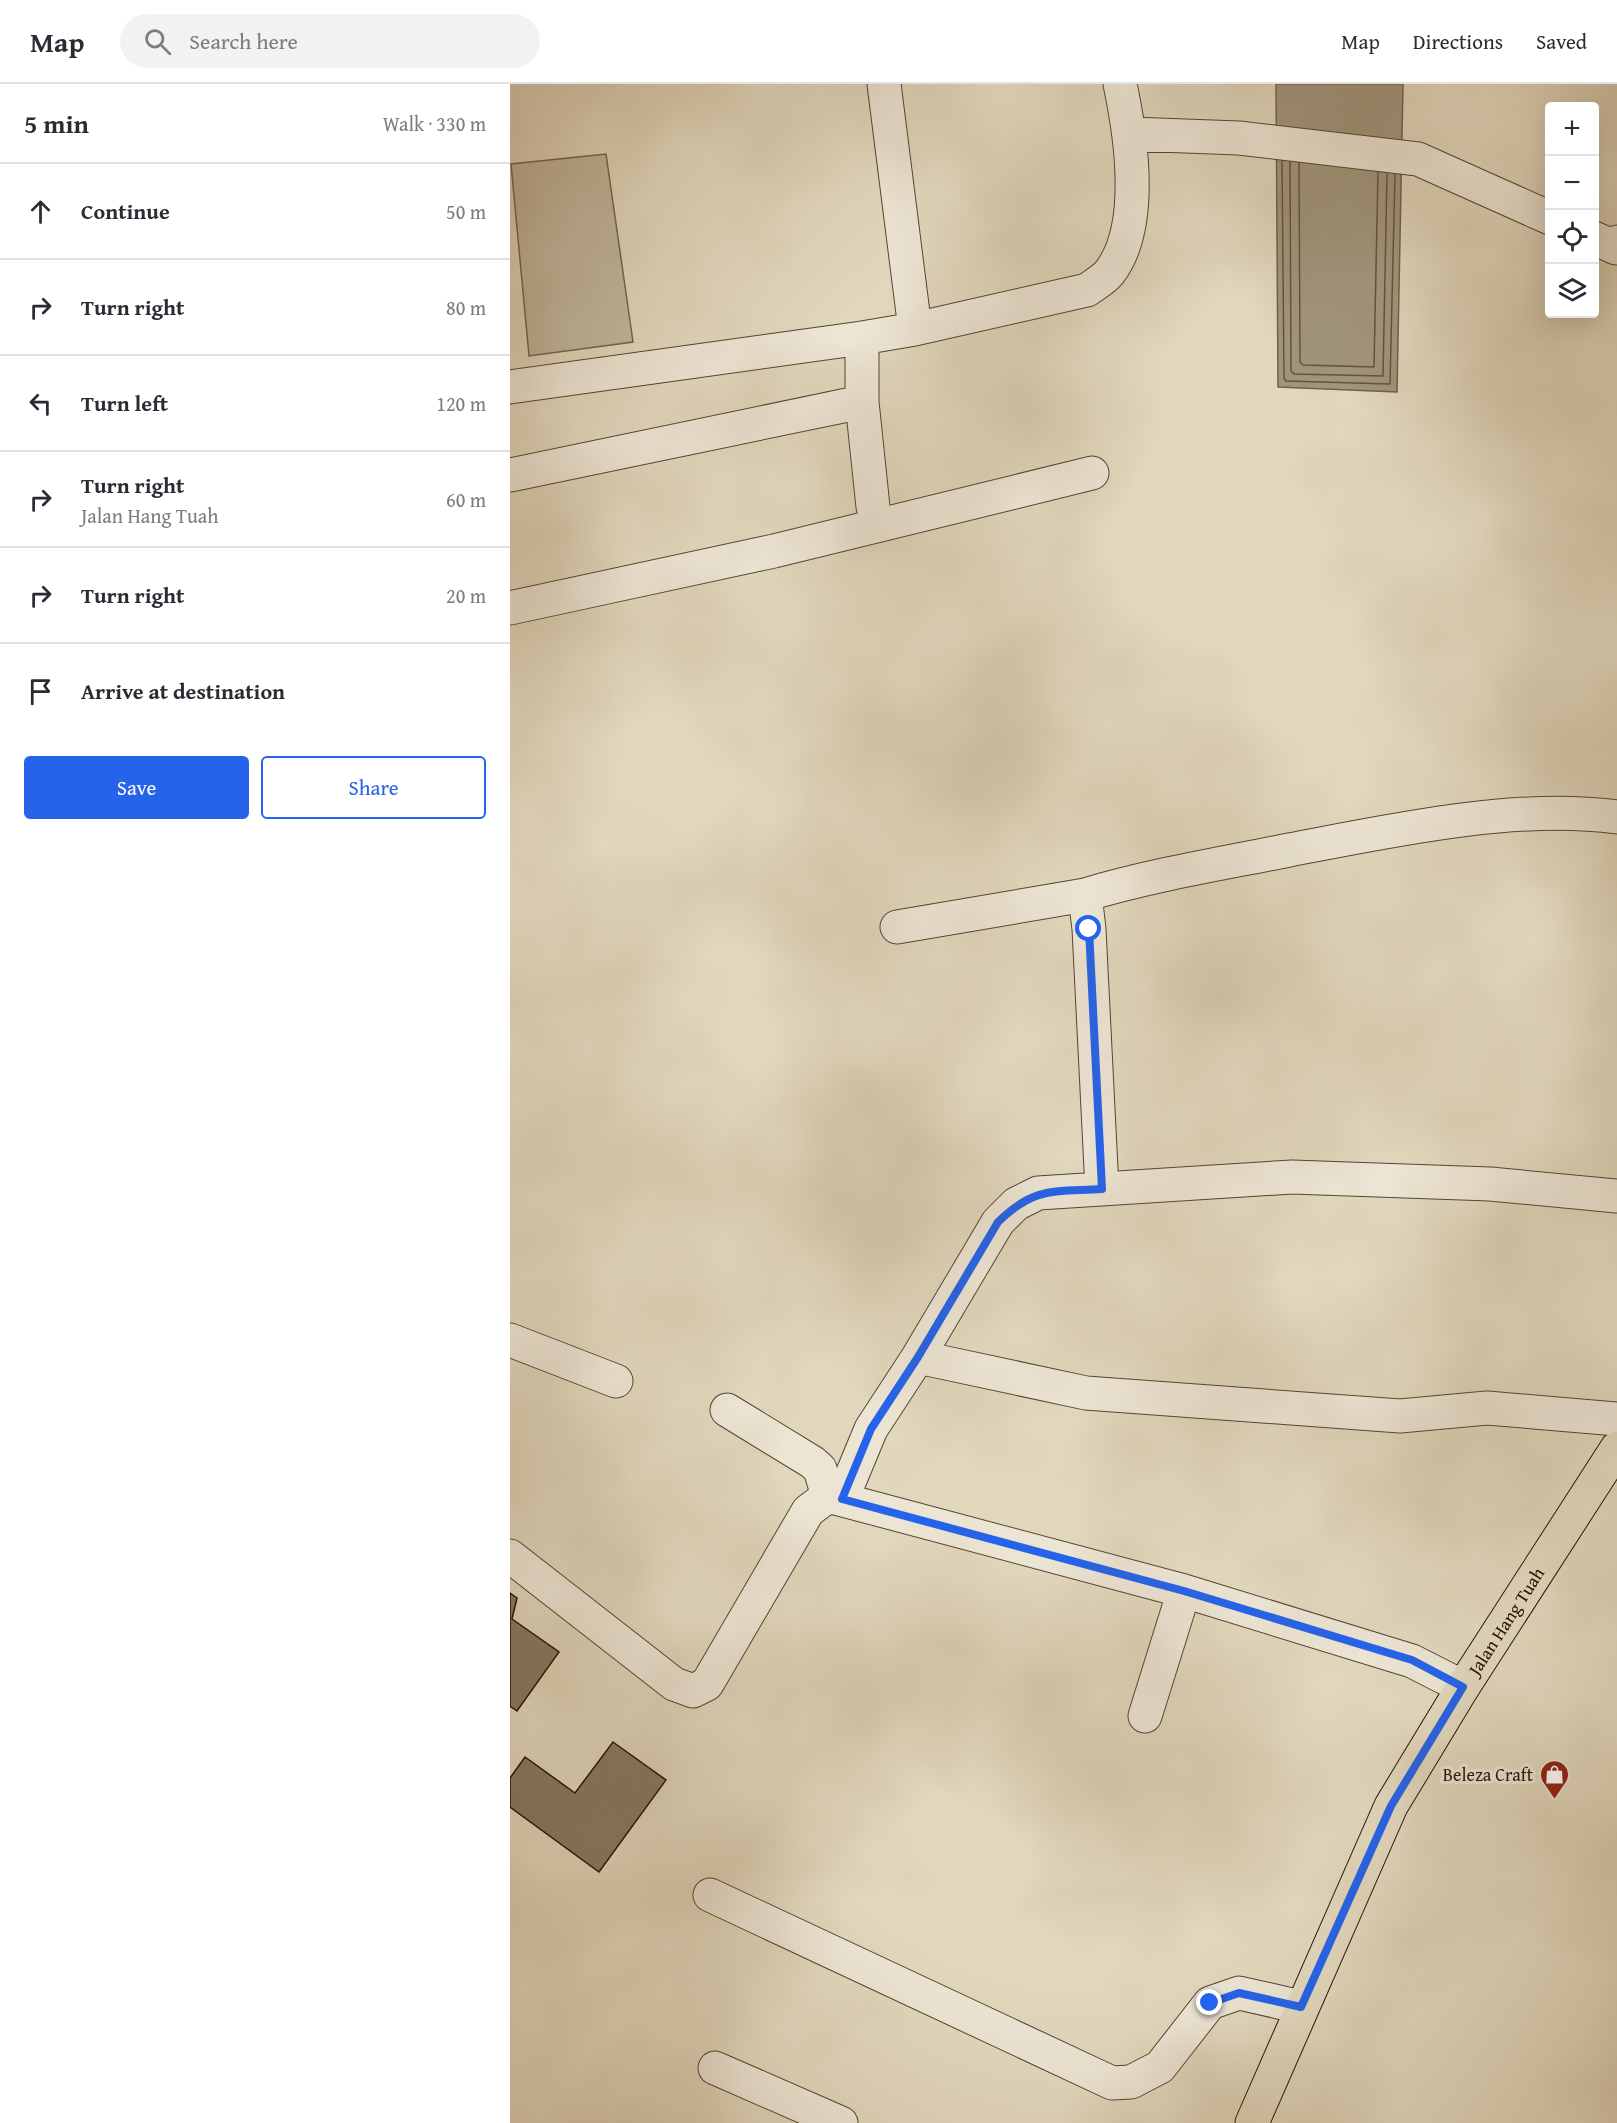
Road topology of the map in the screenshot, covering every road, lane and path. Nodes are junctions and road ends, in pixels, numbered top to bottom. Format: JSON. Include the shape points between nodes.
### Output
{"nodes":[{"id":1,"x":884,"y":84,"type":"edge"},
{"id":2,"x":1120,"y":84,"type":"edge"},
{"id":3,"x":1131,"y":134,"type":"junction"},
{"id":4,"x":1545,"y":216,"type":"edge"},
{"id":5,"x":915,"y":329,"type":"junction"},
{"id":6,"x":862,"y":338,"type":"junction"},
{"id":7,"x":510,"y":387,"type":"edge"},
{"id":8,"x":862,"y":402,"type":"junction"},
{"id":9,"x":1092,"y":473,"type":"dead end"},
{"id":10,"x":510,"y":475,"type":"edge"},
{"id":11,"x":873,"y":507,"type":"dead end"},
{"id":12,"x":510,"y":608,"type":"edge"},
{"id":13,"x":1617,"y":817,"type":"edge"},
{"id":14,"x":1084,"y":895,"type":"junction"},
{"id":15,"x":897,"y":927,"type":"dead end"},
{"id":16,"x":1102,"y":1189,"type":"junction"},
{"id":17,"x":1617,"y":1196,"type":"edge"},
{"id":18,"x":510,"y":1340,"type":"edge"},
{"id":19,"x":918,"y":1357,"type":"junction"},
{"id":20,"x":616,"y":1381,"type":"dead end"},
{"id":21,"x":727,"y":1410,"type":"dead end"},
{"id":22,"x":1617,"y":1419,"type":"edge"},
{"id":23,"x":1617,"y":1448,"type":"edge"},
{"id":24,"x":835,"y":1497,"type":"junction"},
{"id":25,"x":510,"y":1556,"type":"edge"},
{"id":26,"x":1184,"y":1591,"type":"junction"},
{"id":27,"x":1463,"y":1687,"type":"junction"},
{"id":28,"x":1145,"y":1716,"type":"dead end"},
{"id":29,"x":710,"y":1895,"type":"dead end"},
{"id":30,"x":1301,"y":2007,"type":"junction"},
{"id":31,"x":715,"y":2068,"type":"dead end"},
{"id":32,"x":841,"y":2123,"type":"edge"},
{"id":33,"x":1252,"y":2123,"type":"edge"}],
"edges":[{"from":1,"to":5,"type":"street"},
{"from":2,"to":3,"type":"street"},
{"from":3,"to":4,"type":"street","via":[[1239,138],[1418,159]]},
{"from":3,"to":5,"type":"street","via":[[1132,206],[1119,257],[1108,274],[1087,290]]},
{"from":5,"to":6,"type":"street"},
{"from":6,"to":7,"type":"street"},
{"from":6,"to":8,"type":"street"},
{"from":8,"to":10,"type":"street"},
{"from":8,"to":11,"type":"street"},
{"from":9,"to":12,"type":"street","via":[[774,550]]},
{"from":13,"to":14,"type":"street","via":[[1525,813],[1378,833],[1130,881]]},
{"from":14,"to":15,"type":"street"},
{"from":14,"to":16,"type":"street"},
{"from":16,"to":17,"type":"street","via":[[1292,1177],[1490,1184]]},
{"from":16,"to":19,"type":"street","via":[[1038,1193],[1016,1204],[998,1222]]},
{"from":18,"to":20,"type":"street"},
{"from":19,"to":22,"type":"street","via":[[1086,1393],[1400,1416],[1487,1408]]},
{"from":19,"to":24,"type":"street","via":[[871,1429]]},
{"from":21,"to":24,"type":"street","via":[[812,1462]]},
{"from":23,"to":27,"type":"main road","name":"Jalan Hang Tuah"},
{"from":24,"to":25,"type":"street","via":[[808,1511],[707,1684],[693,1690],[674,1684]]},
{"from":24,"to":26,"type":"street"},
{"from":26,"to":27,"type":"street","via":[[1412,1660]]},
{"from":26,"to":28,"type":"street"},
{"from":27,"to":30,"type":"main road","name":"Jalan Hang Tuah","via":[[1391,1806]]},
{"from":29,"to":30,"type":"street","via":[[1112,2083],[1131,2082],[1160,2067],[1210,2003],[1239,1993]]},
{"from":30,"to":33,"type":"main road","name":"Jalan Hang Tuah"},
{"from":31,"to":32,"type":"street"}]}
